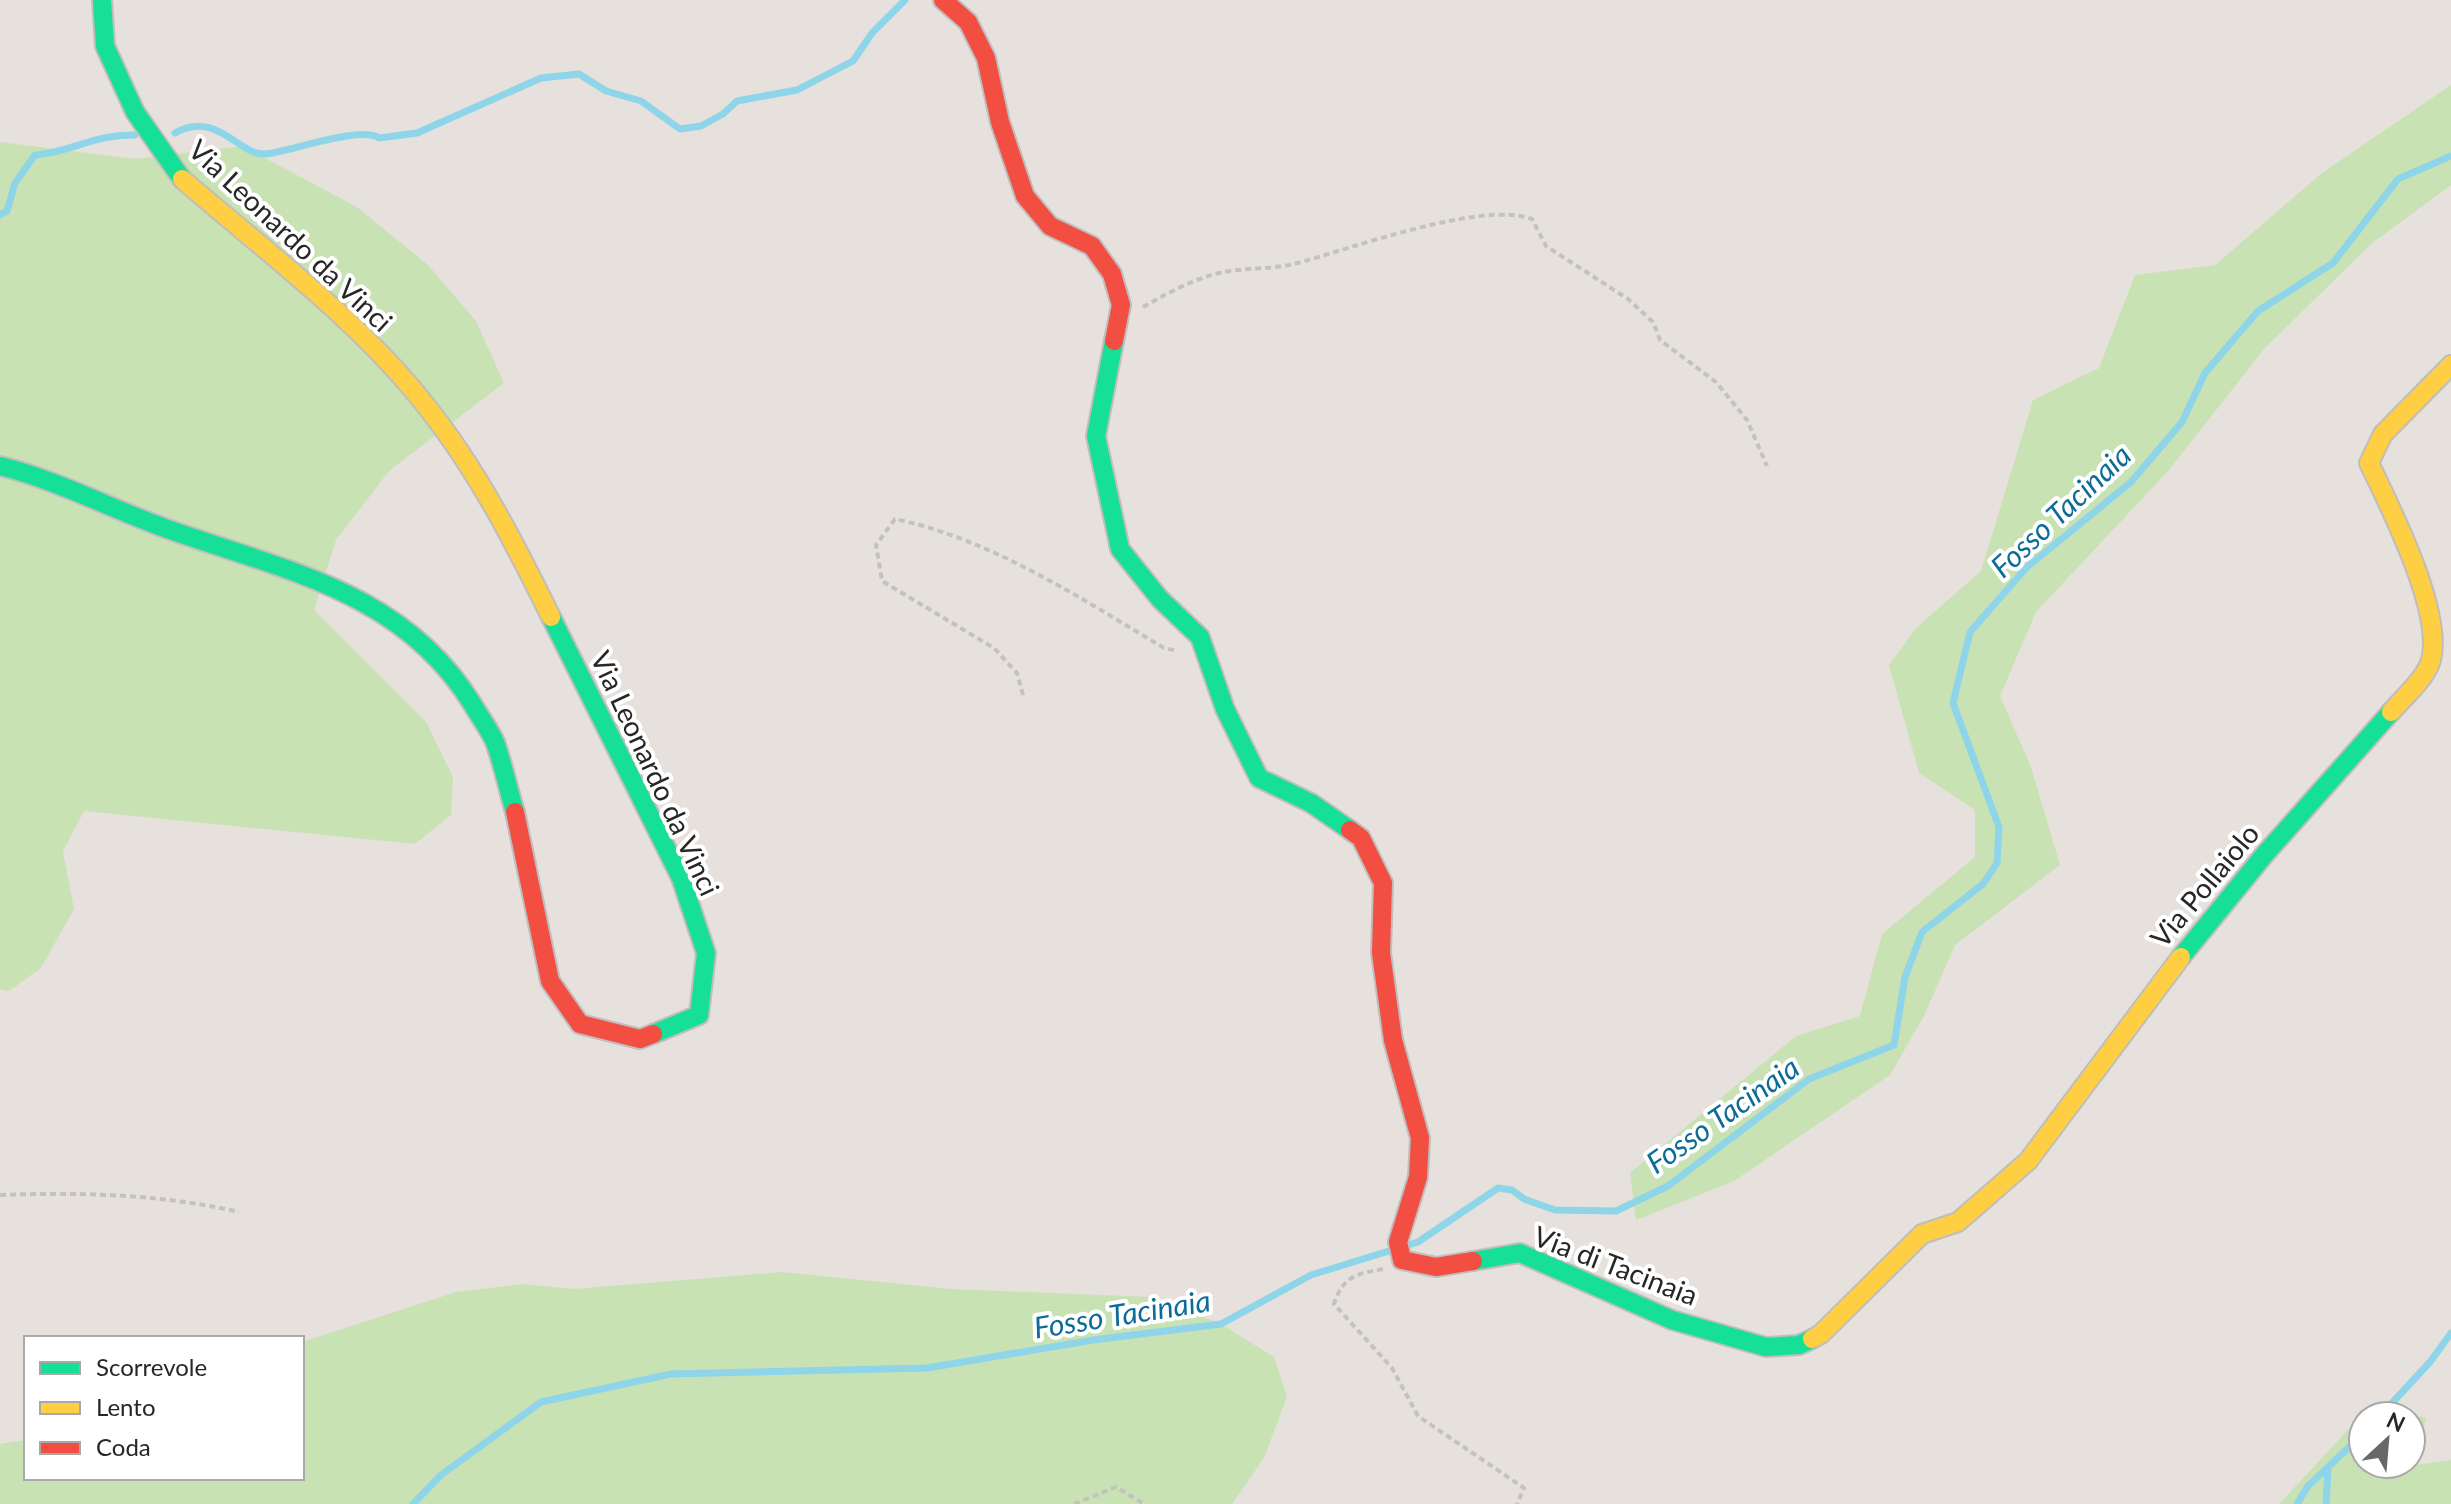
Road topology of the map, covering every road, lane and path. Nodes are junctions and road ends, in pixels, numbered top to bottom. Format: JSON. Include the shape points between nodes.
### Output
{"nodes":[{"id":1,"x":102,"y":0,"type":"edge"},
{"id":2,"x":943,"y":0,"type":"edge"},
{"id":3,"x":1121,"y":305,"type":"junction"},
{"id":4,"x":2451,"y":365,"type":"edge"},
{"id":5,"x":0,"y":466,"type":"edge"},
{"id":6,"x":1767,"y":466,"type":"dead end"},
{"id":7,"x":1207,"y":659,"type":"junction"},
{"id":8,"x":1023,"y":695,"type":"dead end"},
{"id":9,"x":0,"y":1195,"type":"edge"},
{"id":10,"x":239,"y":1212,"type":"dead end"},
{"id":11,"x":1404,"y":1255,"type":"junction"},
{"id":12,"x":1766,"y":1347,"type":"joint"},
{"id":13,"x":1074,"y":1504,"type":"edge"},
{"id":14,"x":1144,"y":1504,"type":"edge"},
{"id":15,"x":1517,"y":1504,"type":"edge"}],
"edges":[{"from":1,"to":5,"type":"street","name":"Via Leonardo da Vinci","via":[[105,46],[135,112],[174,172],[361,335],[426,405],[466,460],[521,556],[681,878],[706,953],[699,1015],[640,1039],[580,1024],[550,981],[523,838],[494,740],[455,676],[404,626],[352,594],[301,573]]},
{"from":2,"to":3,"type":"street","via":[[968,22],[986,58],[1025,196],[1050,226],[1092,246],[1112,274]]},
{"from":3,"to":6,"type":"path","via":[[1141,309],[1216,274],[1291,265],[1411,229],[1514,213],[1532,219],[1546,246],[1628,299],[1653,322],[1660,340],[1716,382],[1747,420]]},
{"from":3,"to":7,"type":"street","via":[[1096,436],[1120,549],[1160,599],[1200,637]]},
{"from":4,"to":12,"type":"street","name":"Via Pollaiolo","via":[[2383,434],[2369,463],[2426,600],[2430,662],[2416,683],[2177,961],[2028,1161],[1958,1222],[1922,1234],[1821,1334],[1799,1345]]},
{"from":7,"to":8,"type":"path","via":[[1164,648],[1076,596],[939,528],[895,519],[876,545],[882,581],[994,648],[1017,673]]},
{"from":7,"to":11,"type":"street","via":[[1259,778],[1311,803],[1361,838],[1383,883],[1381,953],[1393,1040],[1420,1138]]},
{"from":9,"to":10,"type":"path","via":[[183,1200]]},
{"from":11,"to":12,"type":"street","name":"Via di Tacinaia","via":[[1436,1267],[1520,1253],[1672,1320]]},
{"from":11,"to":15,"type":"path","via":[[1353,1274],[1340,1286],[1334,1304],[1392,1368],[1418,1416],[1524,1488]]},
{"from":13,"to":14,"type":"path","via":[[1116,1487]]}]}
